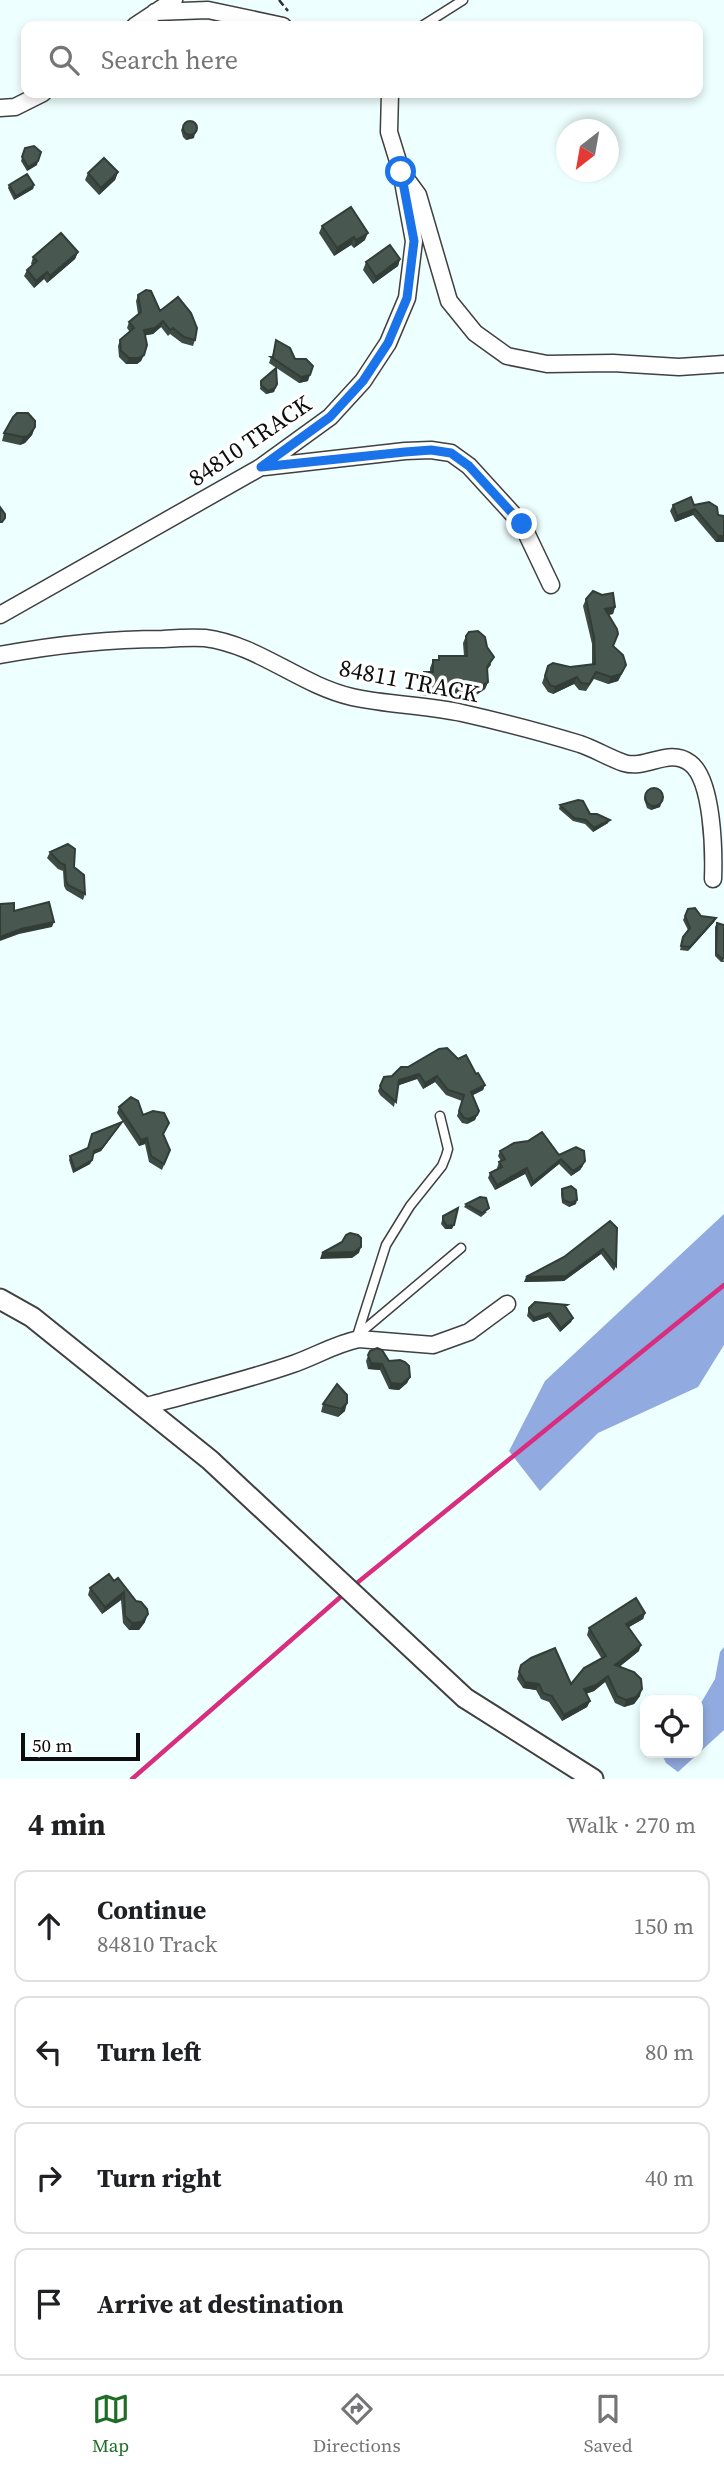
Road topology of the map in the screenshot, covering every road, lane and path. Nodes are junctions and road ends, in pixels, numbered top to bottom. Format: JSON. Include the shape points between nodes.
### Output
{"nodes":[{"id":1,"x":174,"y":0,"type":"edge"},
{"id":2,"x":463,"y":0,"type":"edge"},
{"id":3,"x":155,"y":12,"type":"junction"},
{"id":4,"x":142,"y":21,"type":"edge"},
{"id":5,"x":260,"y":21,"type":"edge"},
{"id":6,"x":430,"y":21,"type":"edge"},
{"id":7,"x":33,"y":98,"type":"edge"},
{"id":8,"x":390,"y":98,"type":"edge"},
{"id":9,"x":0,"y":108,"type":"edge"},
{"id":10,"x":401,"y":172,"type":"junction"},
{"id":11,"x":724,"y":364,"type":"edge"},
{"id":12,"x":261,"y":467,"type":"junction"},
{"id":13,"x":551,"y":585,"type":"dead end"},
{"id":14,"x":0,"y":615,"type":"edge"},
{"id":15,"x":0,"y":655,"type":"edge"},
{"id":16,"x":713,"y":879,"type":"dead end"},
{"id":17,"x":440,"y":1116,"type":"dead end"},
{"id":18,"x":461,"y":1248,"type":"dead end"},
{"id":19,"x":0,"y":1299,"type":"edge"},
{"id":20,"x":508,"y":1304,"type":"dead end"},
{"id":21,"x":354,"y":1338,"type":"junction"},
{"id":22,"x":143,"y":1407,"type":"junction"},
{"id":23,"x":593,"y":1779,"type":"edge"}],
"edges":[{"from":1,"to":3,"type":"street"},
{"from":2,"to":6,"type":"lane"},
{"from":3,"to":4,"type":"street"},
{"from":3,"to":5,"type":"street","via":[[208,10]]},
{"from":7,"to":9,"type":"street"},
{"from":8,"to":10,"type":"street","name":"84810 TRACK","via":[[389,132]]},
{"from":10,"to":11,"type":"street","via":[[418,195],[449,301],[475,333],[507,356],[547,364]]},
{"from":10,"to":12,"type":"street","name":"84810 TRACK","via":[[414,241],[407,298],[388,343],[363,381],[330,417]]},
{"from":12,"to":13,"type":"street","via":[[431,450],[451,453],[469,466],[522,524]]},
{"from":12,"to":14,"type":"street","name":"84810 TRACK"},
{"from":15,"to":16,"type":"street","name":"84811 TRACK","via":[[114,639],[204,638],[237,645],[351,696],[463,713],[583,746],[631,765],[679,757],[701,776],[714,840]]},
{"from":17,"to":21,"type":"lane","via":[[446,1156],[386,1245]]},
{"from":18,"to":21,"type":"lane"},
{"from":19,"to":22,"type":"street","via":[[32,1317]]},
{"from":20,"to":21,"type":"street","via":[[469,1332],[433,1345]]},
{"from":21,"to":22,"type":"street","via":[[296,1363]]},
{"from":22,"to":23,"type":"street","via":[[210,1460],[465,1699]]}]}
